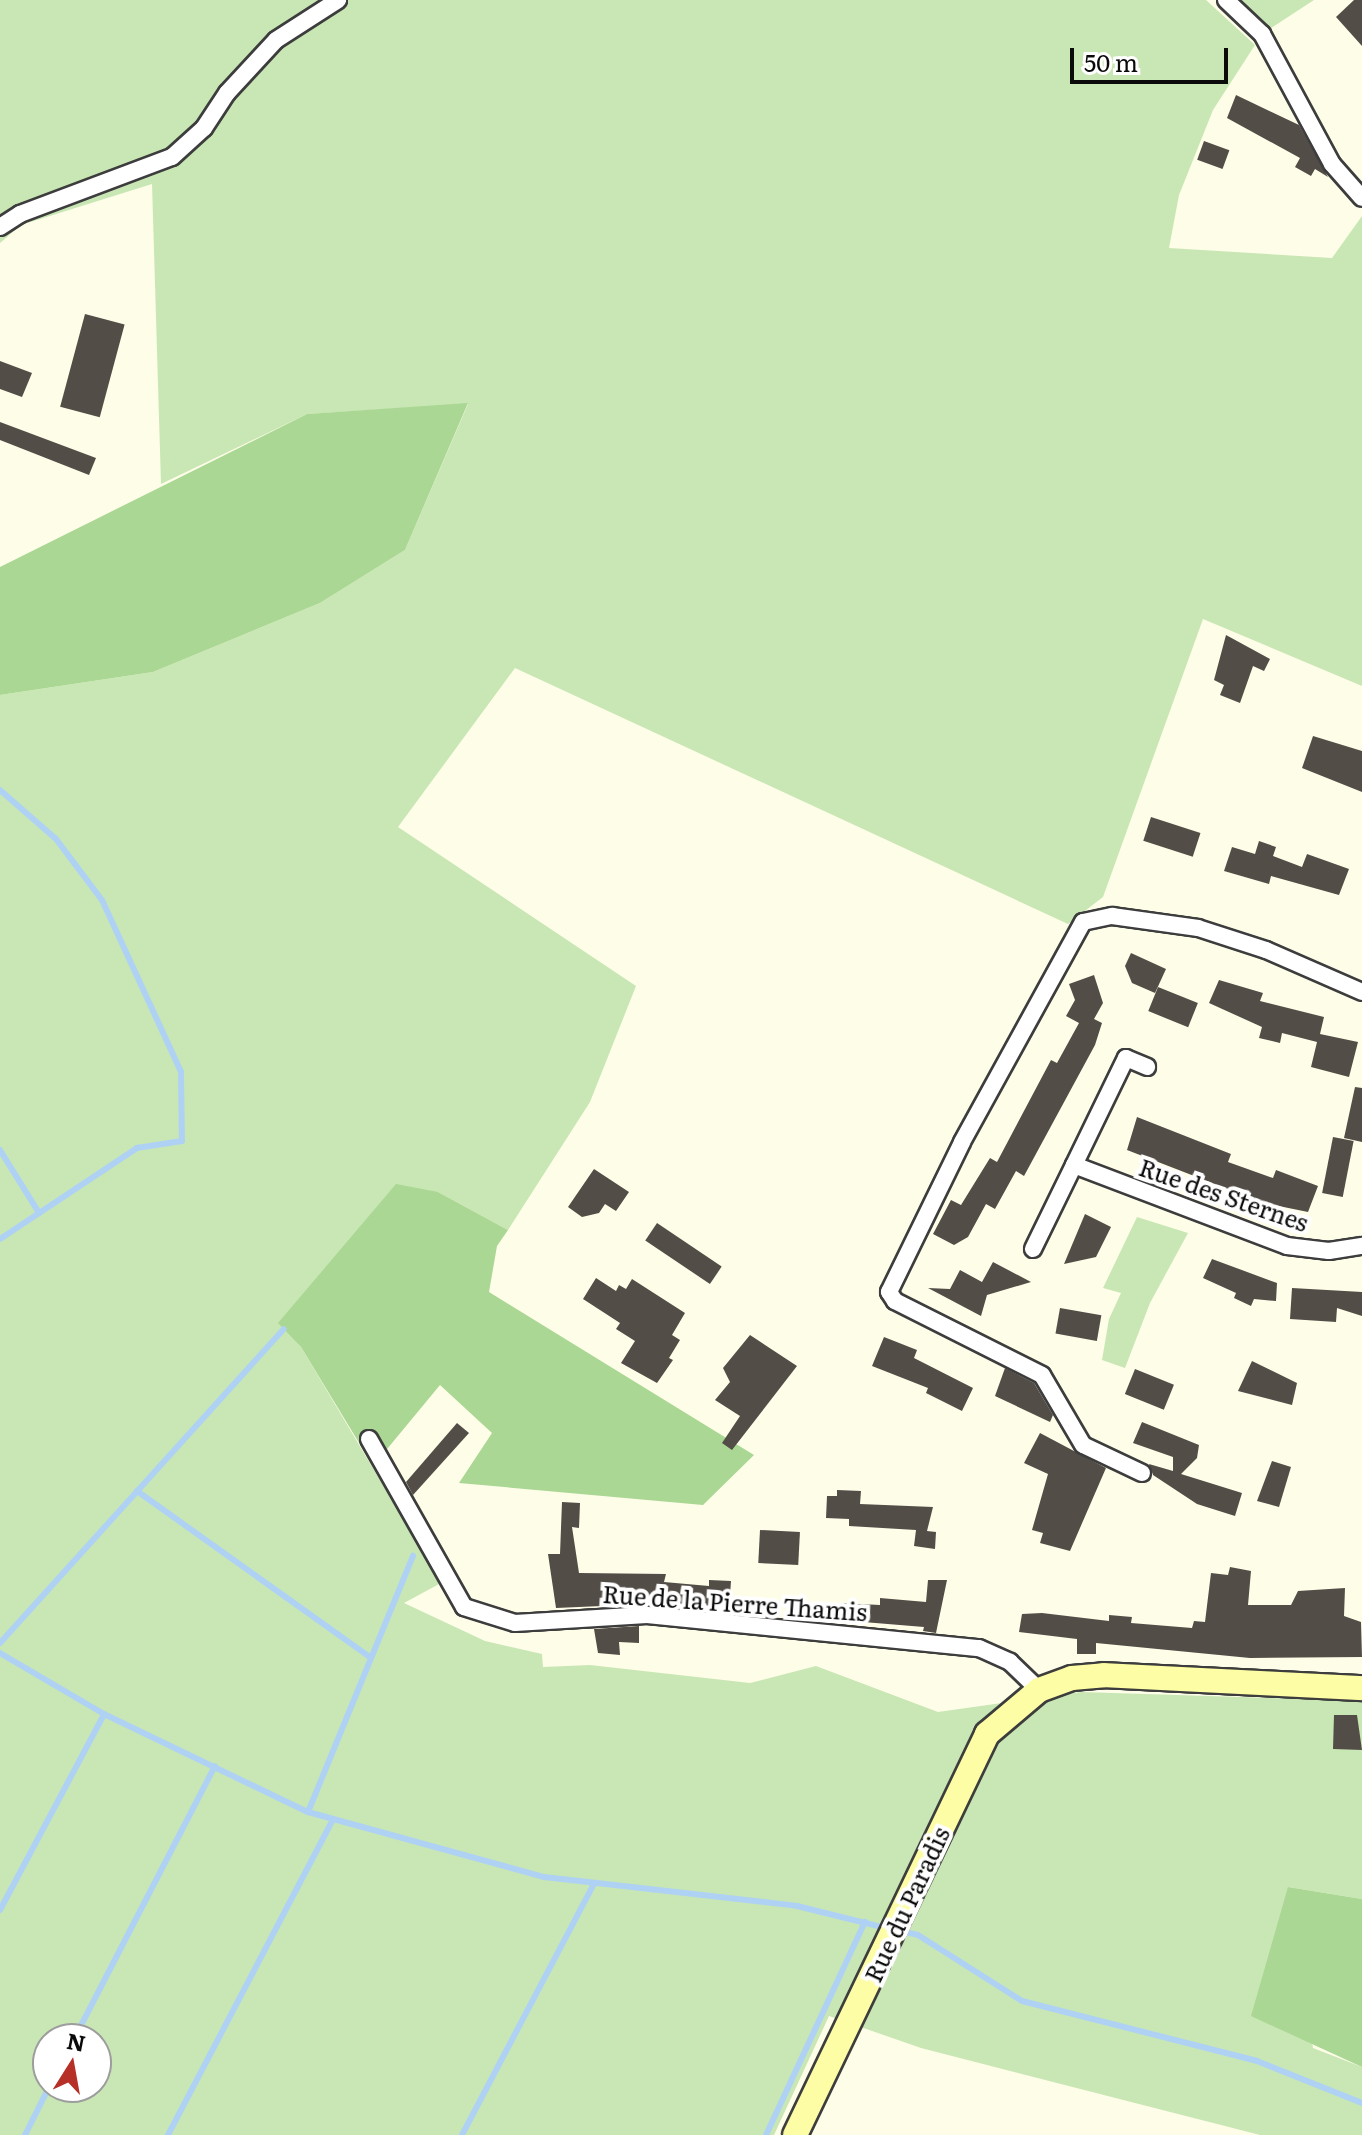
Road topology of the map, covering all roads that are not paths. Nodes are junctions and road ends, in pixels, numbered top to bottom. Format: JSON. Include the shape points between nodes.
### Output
{"nodes":[{"id":1,"x":338,"y":0,"type":"edge"},
{"id":2,"x":1226,"y":0,"type":"edge"},
{"id":3,"x":1362,"y":198,"type":"edge"},
{"id":4,"x":0,"y":227,"type":"edge"},
{"id":5,"x":1362,"y":992,"type":"edge"},
{"id":6,"x":1147,"y":1067,"type":"dead end"},
{"id":7,"x":1074,"y":1165,"type":"junction"},
{"id":8,"x":1362,"y":1246,"type":"edge"},
{"id":9,"x":1033,"y":1249,"type":"dead end"},
{"id":10,"x":369,"y":1439,"type":"dead end"},
{"id":11,"x":1142,"y":1473,"type":"dead end"},
{"id":12,"x":1362,"y":1688,"type":"edge"},
{"id":13,"x":1039,"y":1690,"type":"junction"},
{"id":14,"x":795,"y":2135,"type":"edge"}],
"edges":[{"from":1,"to":4,"type":"street","via":[[276,40],[227,93],[204,128],[172,157],[20,214]]},
{"from":2,"to":3,"type":"street","via":[[1262,34],[1332,164]]},
{"from":5,"to":11,"type":"street","via":[[1266,950],[1198,928],[1112,916],[1083,922],[962,1142],[889,1292],[895,1301],[1042,1375],[1083,1445]]},
{"from":6,"to":7,"type":"street","via":[[1126,1058]]},
{"from":7,"to":8,"type":"street","name":"Rue des Sternes","via":[[1287,1246],[1329,1251]]},
{"from":7,"to":9,"type":"street"},
{"from":10,"to":13,"type":"street","name":"Rue de la Pierre Thamis","via":[[464,1607],[515,1623],[647,1615],[979,1648],[1010,1662]]},
{"from":12,"to":13,"type":"main road","via":[[1104,1675],[1072,1678]]},
{"from":13,"to":14,"type":"main road","name":"Rue du Paradis","via":[[987,1734]]}]}
